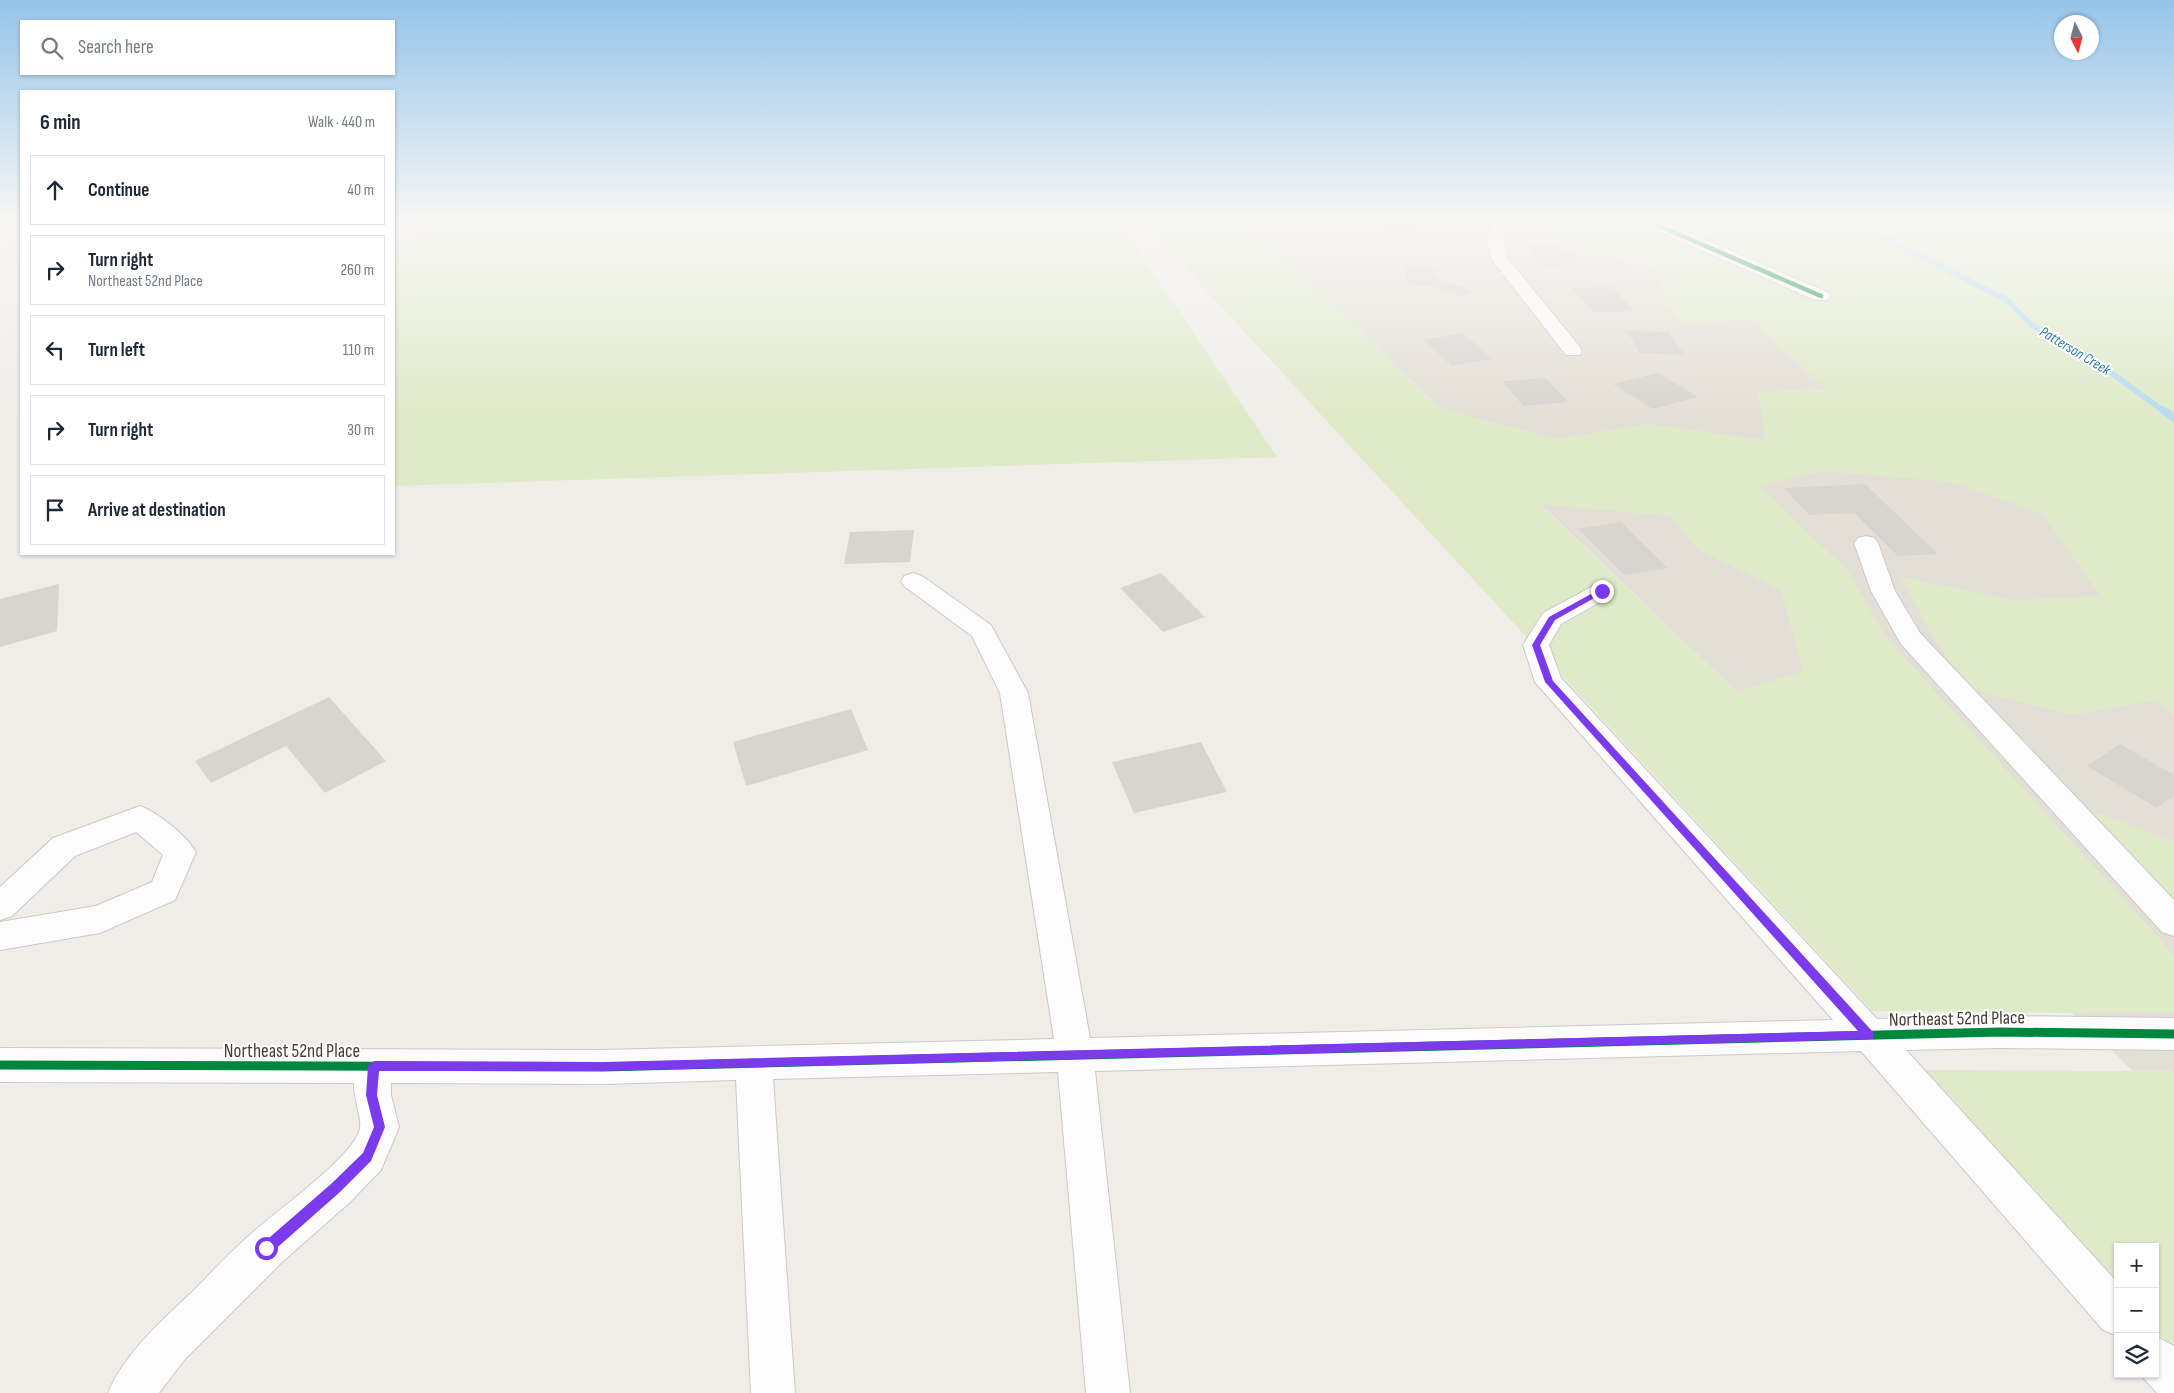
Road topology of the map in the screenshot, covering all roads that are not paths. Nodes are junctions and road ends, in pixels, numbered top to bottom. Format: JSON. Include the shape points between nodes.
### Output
{"nodes":[{"id":1,"x":1521,"y":286,"type":"edge"},
{"id":2,"x":1798,"y":286,"type":"edge"},
{"id":3,"x":1821,"y":296,"type":"dead end"},
{"id":4,"x":1573,"y":351,"type":"dead end"},
{"id":5,"x":1866,"y":543,"type":"dead end"},
{"id":6,"x":913,"y":581,"type":"dead end"},
{"id":7,"x":1602,"y":591,"type":"dead end"},
{"id":8,"x":0,"y":906,"type":"edge"},
{"id":9,"x":2174,"y":922,"type":"edge"},
{"id":10,"x":0,"y":936,"type":"edge"},
{"id":11,"x":2174,"y":1034,"type":"edge"},
{"id":12,"x":1869,"y":1035,"type":"junction"},
{"id":13,"x":1075,"y":1055,"type":"junction"},
{"id":14,"x":754,"y":1063,"type":"junction"},
{"id":15,"x":0,"y":1065,"type":"edge"},
{"id":16,"x":374,"y":1066,"type":"junction"},
{"id":17,"x":2114,"y":1311,"type":"edge"},
{"id":18,"x":2159,"y":1362,"type":"edge"},
{"id":19,"x":2174,"y":1379,"type":"edge"},
{"id":20,"x":130,"y":1393,"type":"edge"},
{"id":21,"x":773,"y":1393,"type":"edge"},
{"id":22,"x":1108,"y":1393,"type":"edge"}],
"edges":[{"from":1,"to":4,"type":"street"},
{"from":2,"to":3,"type":"street"},
{"from":5,"to":9,"type":"street","via":[[1883,591],[1910,638]]},
{"from":6,"to":13,"type":"street","via":[[982,631],[1014,693]]},
{"from":7,"to":12,"type":"street","via":[[1552,619],[1536,645],[1549,682]]},
{"from":8,"to":10,"type":"street","via":[[64,847],[140,818],[180,852],[164,891],[100,919]]},
{"from":11,"to":12,"type":"street","name":"Northeast 52nd Place","via":[[2000,1032]]},
{"from":12,"to":13,"type":"street","name":"Northeast 52nd Place"},
{"from":12,"to":17,"type":"street"},
{"from":13,"to":14,"type":"street","name":"Northeast 52nd Place"},
{"from":13,"to":22,"type":"street"},
{"from":14,"to":16,"type":"street","name":"Northeast 52nd Place"},
{"from":14,"to":21,"type":"street"},
{"from":15,"to":16,"type":"street","name":"Northeast 52nd Place"},
{"from":16,"to":20,"type":"street","via":[[372,1095],[380,1127],[367,1157],[170,1344]]},
{"from":18,"to":19,"type":"street"}]}
